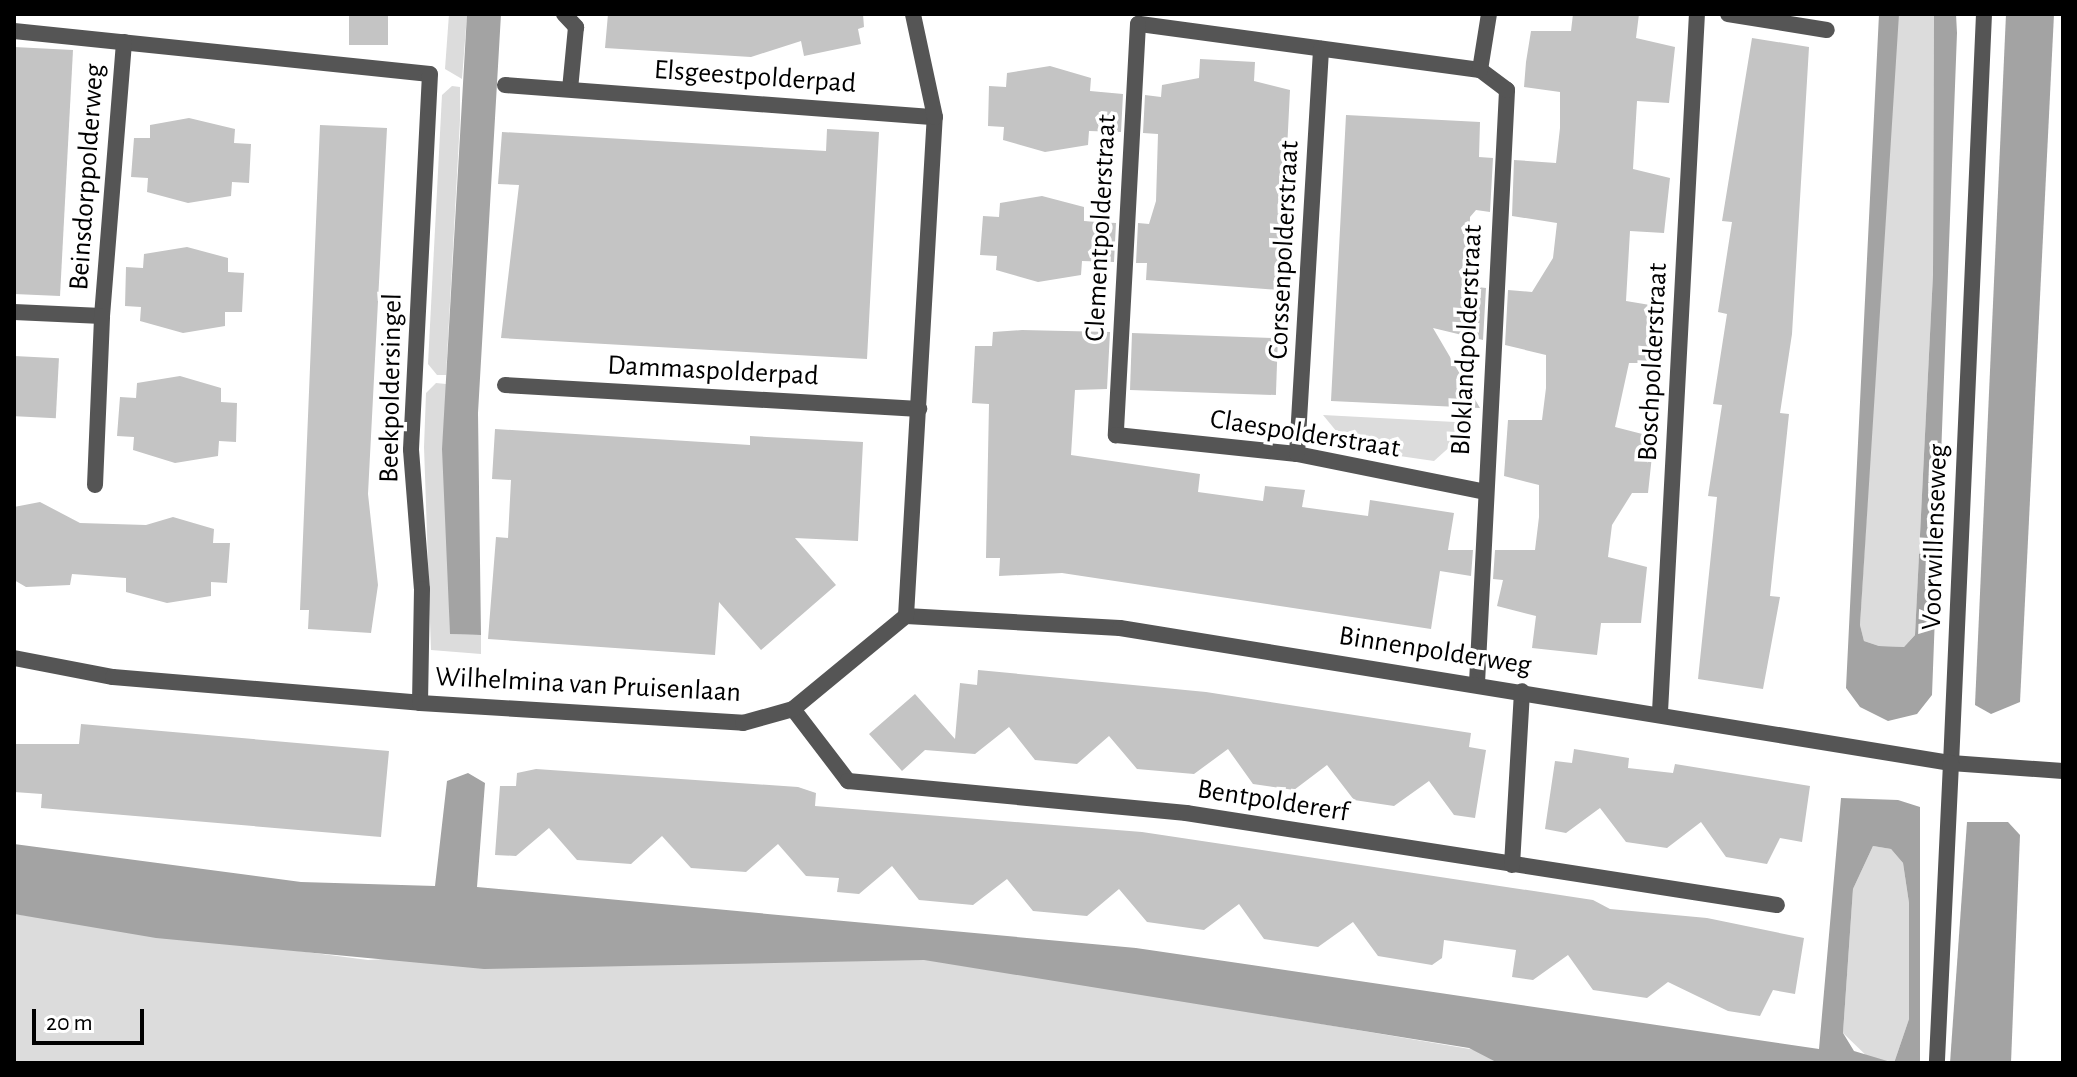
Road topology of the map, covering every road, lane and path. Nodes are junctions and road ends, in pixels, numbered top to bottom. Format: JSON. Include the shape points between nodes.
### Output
{"nodes":[{"id":1,"x":564,"y":14,"type":"edge"},
{"id":2,"x":913,"y":14,"type":"edge"},
{"id":3,"x":1489,"y":14,"type":"edge"},
{"id":4,"x":1697,"y":14,"type":"edge"},
{"id":5,"x":1728,"y":14,"type":"edge"},
{"id":6,"x":1984,"y":14,"type":"edge"},
{"id":7,"x":1827,"y":30,"type":"dead end"},
{"id":8,"x":14,"y":31,"type":"edge"},
{"id":9,"x":124,"y":42,"type":"junction"},
{"id":10,"x":1321,"y":49,"type":"junction"},
{"id":11,"x":1480,"y":70,"type":"junction"},
{"id":12,"x":430,"y":74,"type":"joint"},
{"id":13,"x":505,"y":85,"type":"dead end"},
{"id":14,"x":570,"y":89,"type":"junction"},
{"id":15,"x":935,"y":117,"type":"junction"},
{"id":16,"x":14,"y":312,"type":"edge"},
{"id":17,"x":102,"y":316,"type":"junction"},
{"id":18,"x":505,"y":385,"type":"dead end"},
{"id":19,"x":919,"y":409,"type":"junction"},
{"id":20,"x":1116,"y":435,"type":"joint"},
{"id":21,"x":1297,"y":454,"type":"junction"},
{"id":22,"x":95,"y":485,"type":"dead end"},
{"id":23,"x":1485,"y":492,"type":"junction"},
{"id":24,"x":906,"y":616,"type":"junction"},
{"id":25,"x":14,"y":658,"type":"edge"},
{"id":26,"x":1477,"y":683,"type":"junction"},
{"id":27,"x":1522,"y":691,"type":"junction"},
{"id":28,"x":420,"y":703,"type":"junction"},
{"id":29,"x":793,"y":709,"type":"junction"},
{"id":30,"x":1660,"y":712,"type":"junction"},
{"id":31,"x":1951,"y":763,"type":"junction"},
{"id":32,"x":2063,"y":771,"type":"edge"},
{"id":33,"x":1512,"y":865,"type":"junction"},
{"id":34,"x":1777,"y":905,"type":"dead end"},
{"id":35,"x":1937,"y":1063,"type":"edge"}],
"edges":[{"from":1,"to":14,"type":"street","via":[[576,27]]},
{"from":2,"to":15,"type":"street"},
{"from":3,"to":11,"type":"street"},
{"from":4,"to":30,"type":"street","name":"Boschpolderstraat"},
{"from":5,"to":7,"type":"street"},
{"from":6,"to":31,"type":"street","name":"Voorwillenseweg"},
{"from":8,"to":9,"type":"street","name":"Beinsdorppolderweg"},
{"from":9,"to":12,"type":"street","name":"Beinsdorppolderweg"},
{"from":9,"to":17,"type":"street","name":"Beinsdorppolderweg"},
{"from":10,"to":11,"type":"street"},
{"from":10,"to":20,"type":"street","name":"Clementpolderstraat","via":[[1138,24]]},
{"from":10,"to":21,"type":"street","name":"Corssenpolderstraat"},
{"from":11,"to":23,"type":"street","name":"Bloklandpolderstraat","via":[[1507,90]]},
{"from":12,"to":28,"type":"street","name":"Beekpoldersingel","via":[[411,450],[422,589]]},
{"from":13,"to":14,"type":"street","name":"Elsgeestpolderpad"},
{"from":14,"to":15,"type":"street","name":"Elsgeestpolderpad"},
{"from":15,"to":19,"type":"street"},
{"from":16,"to":17,"type":"street","name":"Beinsdorppolderweg"},
{"from":17,"to":22,"type":"street","name":"Beinsdorppolderweg"},
{"from":18,"to":19,"type":"street","name":"Dammaspolderpad"},
{"from":19,"to":24,"type":"street"},
{"from":20,"to":21,"type":"street","name":"Claespolderstraat"},
{"from":21,"to":23,"type":"street","name":"Claespolderstraat"},
{"from":23,"to":26,"type":"street","name":"Bloklandpolderstraat"},
{"from":24,"to":26,"type":"street","name":"Binnenpolderweg","via":[[1120,628]]},
{"from":24,"to":29,"type":"street","name":"Wilhelmina van Pruisenlaan"},
{"from":25,"to":28,"type":"street","name":"Wilhelmina van Pruisenlaan","via":[[113,677]]},
{"from":26,"to":27,"type":"street","name":"Binnenpolderweg"},
{"from":27,"to":30,"type":"street","name":"Binnenpolderweg"},
{"from":27,"to":33,"type":"street"},
{"from":28,"to":29,"type":"street","name":"Wilhelmina van Pruisenlaan","via":[[743,723]]},
{"from":29,"to":33,"type":"street","name":"Bentpoldererf","via":[[848,781],[1186,813]]},
{"from":30,"to":31,"type":"street","name":"Binnenpolderweg"},
{"from":31,"to":32,"type":"street","name":"Binnenpolderweg"},
{"from":31,"to":35,"type":"street","name":"Voorwillenseweg"},
{"from":33,"to":34,"type":"street","name":"Bentpoldererf"}]}
